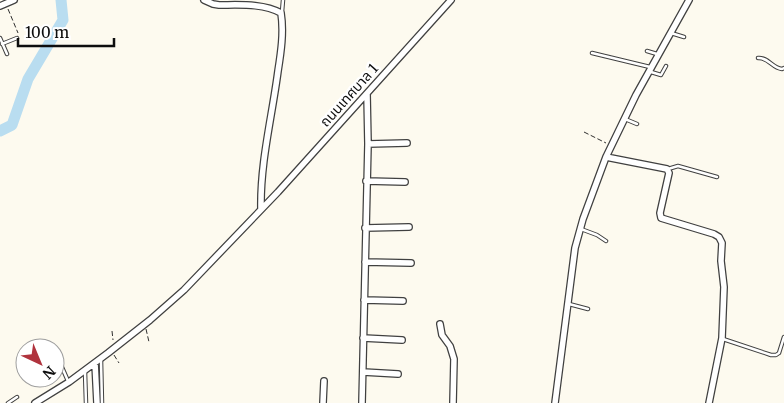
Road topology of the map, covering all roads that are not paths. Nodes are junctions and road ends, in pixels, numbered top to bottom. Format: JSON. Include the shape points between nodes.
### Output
{"nodes":[{"id":1,"x":14,"y":0,"type":"edge"},
{"id":2,"x":204,"y":0,"type":"edge"},
{"id":3,"x":284,"y":0,"type":"edge"},
{"id":4,"x":452,"y":0,"type":"edge"},
{"id":5,"x":689,"y":0,"type":"edge"},
{"id":6,"x":3,"y":5,"type":"edge"},
{"id":7,"x":281,"y":13,"type":"junction"},
{"id":8,"x":671,"y":33,"type":"junction"},
{"id":9,"x":684,"y":37,"type":"dead end"},
{"id":10,"x":0,"y":38,"type":"edge"},
{"id":11,"x":17,"y":38,"type":"dead end"},
{"id":12,"x":2,"y":44,"type":"junction"},
{"id":13,"x":647,"y":51,"type":"dead end"},
{"id":14,"x":592,"y":53,"type":"dead end"},
{"id":15,"x":7,"y":54,"type":"dead end"},
{"id":16,"x":659,"y":54,"type":"junction"},
{"id":17,"x":758,"y":58,"type":"dead end"},
{"id":18,"x":666,"y":66,"type":"dead end"},
{"id":19,"x":784,"y":68,"type":"edge"},
{"id":20,"x":650,"y":69,"type":"junction"},
{"id":21,"x":367,"y":94,"type":"junction"},
{"id":22,"x":624,"y":119,"type":"junction"},
{"id":23,"x":637,"y":124,"type":"dead end"},
{"id":24,"x":407,"y":143,"type":"dead end"},
{"id":25,"x":368,"y":144,"type":"junction"},
{"id":26,"x":606,"y":157,"type":"junction"},
{"id":27,"x":667,"y":169,"type":"junction"},
{"id":28,"x":717,"y":177,"type":"dead end"},
{"id":29,"x":366,"y":181,"type":"junction"},
{"id":30,"x":405,"y":182,"type":"dead end"},
{"id":31,"x":263,"y":208,"type":"junction"},
{"id":32,"x":410,"y":227,"type":"dead end"},
{"id":33,"x":365,"y":228,"type":"junction"},
{"id":34,"x":580,"y":228,"type":"junction"},
{"id":35,"x":606,"y":242,"type":"dead end"},
{"id":36,"x":365,"y":262,"type":"junction"},
{"id":37,"x":411,"y":263,"type":"dead end"},
{"id":38,"x":364,"y":300,"type":"junction"},
{"id":39,"x":403,"y":301,"type":"dead end"},
{"id":40,"x":568,"y":304,"type":"junction"},
{"id":41,"x":588,"y":309,"type":"dead end"},
{"id":42,"x":440,"y":324,"type":"dead end"},
{"id":43,"x":784,"y":337,"type":"edge"},
{"id":44,"x":364,"y":338,"type":"junction"},
{"id":45,"x":722,"y":338,"type":"junction"},
{"id":46,"x":402,"y":340,"type":"dead end"},
{"id":47,"x":101,"y":358,"type":"junction"},
{"id":48,"x":95,"y":363,"type":"junction"},
{"id":49,"x":85,"y":370,"type":"junction"},
{"id":50,"x":363,"y":372,"type":"junction"},
{"id":51,"x":65,"y":374,"type":"edge"},
{"id":52,"x":398,"y":374,"type":"dead end"},
{"id":53,"x":324,"y":381,"type":"dead end"},
{"id":54,"x":69,"y":382,"type":"junction"},
{"id":55,"x":17,"y":397,"type":"dead end"},
{"id":56,"x":8,"y":403,"type":"edge"},
{"id":57,"x":35,"y":403,"type":"edge"},
{"id":58,"x":86,"y":403,"type":"edge"},
{"id":59,"x":96,"y":403,"type":"edge"},
{"id":60,"x":102,"y":403,"type":"edge"},
{"id":61,"x":323,"y":403,"type":"edge"},
{"id":62,"x":362,"y":403,"type":"edge"},
{"id":63,"x":453,"y":403,"type":"edge"},
{"id":64,"x":556,"y":403,"type":"edge"},
{"id":65,"x":709,"y":403,"type":"edge"}],
"edges":[{"from":1,"to":6,"type":"street"},
{"from":2,"to":7,"type":"street","via":[[219,5],[270,8]]},
{"from":3,"to":7,"type":"lane"},
{"from":4,"to":21,"type":"street","name":"ถนนเทศบาล 1"},
{"from":5,"to":8,"type":"street"},
{"from":7,"to":31,"type":"street","via":[[280,59],[261,185]]},
{"from":8,"to":9,"type":"lane"},
{"from":8,"to":16,"type":"street"},
{"from":10,"to":12,"type":"lane"},
{"from":11,"to":12,"type":"lane"},
{"from":12,"to":15,"type":"lane"},
{"from":13,"to":16,"type":"lane"},
{"from":14,"to":20,"type":"lane"},
{"from":16,"to":20,"type":"street"},
{"from":17,"to":19,"type":"lane","via":[[765,59],[777,69]]},
{"from":18,"to":20,"type":"lane","via":[[661,75]]},
{"from":20,"to":22,"type":"street"},
{"from":21,"to":25,"type":"street"},
{"from":21,"to":31,"type":"street","name":"ถนนเทศบาล 1"},
{"from":22,"to":23,"type":"lane"},
{"from":22,"to":26,"type":"street"},
{"from":24,"to":25,"type":"street"},
{"from":25,"to":29,"type":"street"},
{"from":26,"to":27,"type":"street"},
{"from":26,"to":34,"type":"street"},
{"from":27,"to":28,"type":"lane","via":[[678,166]]},
{"from":27,"to":45,"type":"street","via":[[669,174],[661,218],[714,234],[722,243]]},
{"from":29,"to":30,"type":"street"},
{"from":29,"to":33,"type":"street"},
{"from":31,"to":47,"type":"street","name":"ถนนเทศบาล 1","via":[[184,290]]},
{"from":32,"to":33,"type":"street"},
{"from":33,"to":36,"type":"street"},
{"from":34,"to":35,"type":"lane"},
{"from":34,"to":40,"type":"street"},
{"from":36,"to":37,"type":"street"},
{"from":36,"to":38,"type":"street"},
{"from":38,"to":39,"type":"street"},
{"from":38,"to":44,"type":"street"},
{"from":40,"to":41,"type":"lane"},
{"from":40,"to":64,"type":"street"},
{"from":42,"to":63,"type":"street","via":[[454,359]]},
{"from":43,"to":45,"type":"lane","via":[[776,355]]},
{"from":44,"to":46,"type":"street"},
{"from":44,"to":50,"type":"street"},
{"from":45,"to":65,"type":"street"},
{"from":47,"to":48,"type":"street","name":"ถนนเทศบาล 1"},
{"from":47,"to":60,"type":"lane"},
{"from":48,"to":49,"type":"street","name":"ถนนเทศบาล 1"},
{"from":48,"to":59,"type":"street"},
{"from":49,"to":54,"type":"street","name":"ถนนเทศบาล 1"},
{"from":49,"to":58,"type":"lane"},
{"from":50,"to":52,"type":"street"},
{"from":50,"to":62,"type":"street"},
{"from":51,"to":54,"type":"lane"},
{"from":53,"to":61,"type":"street"},
{"from":54,"to":57,"type":"street","name":"ถนนเทศบาล 1"},
{"from":55,"to":56,"type":"lane"}]}
